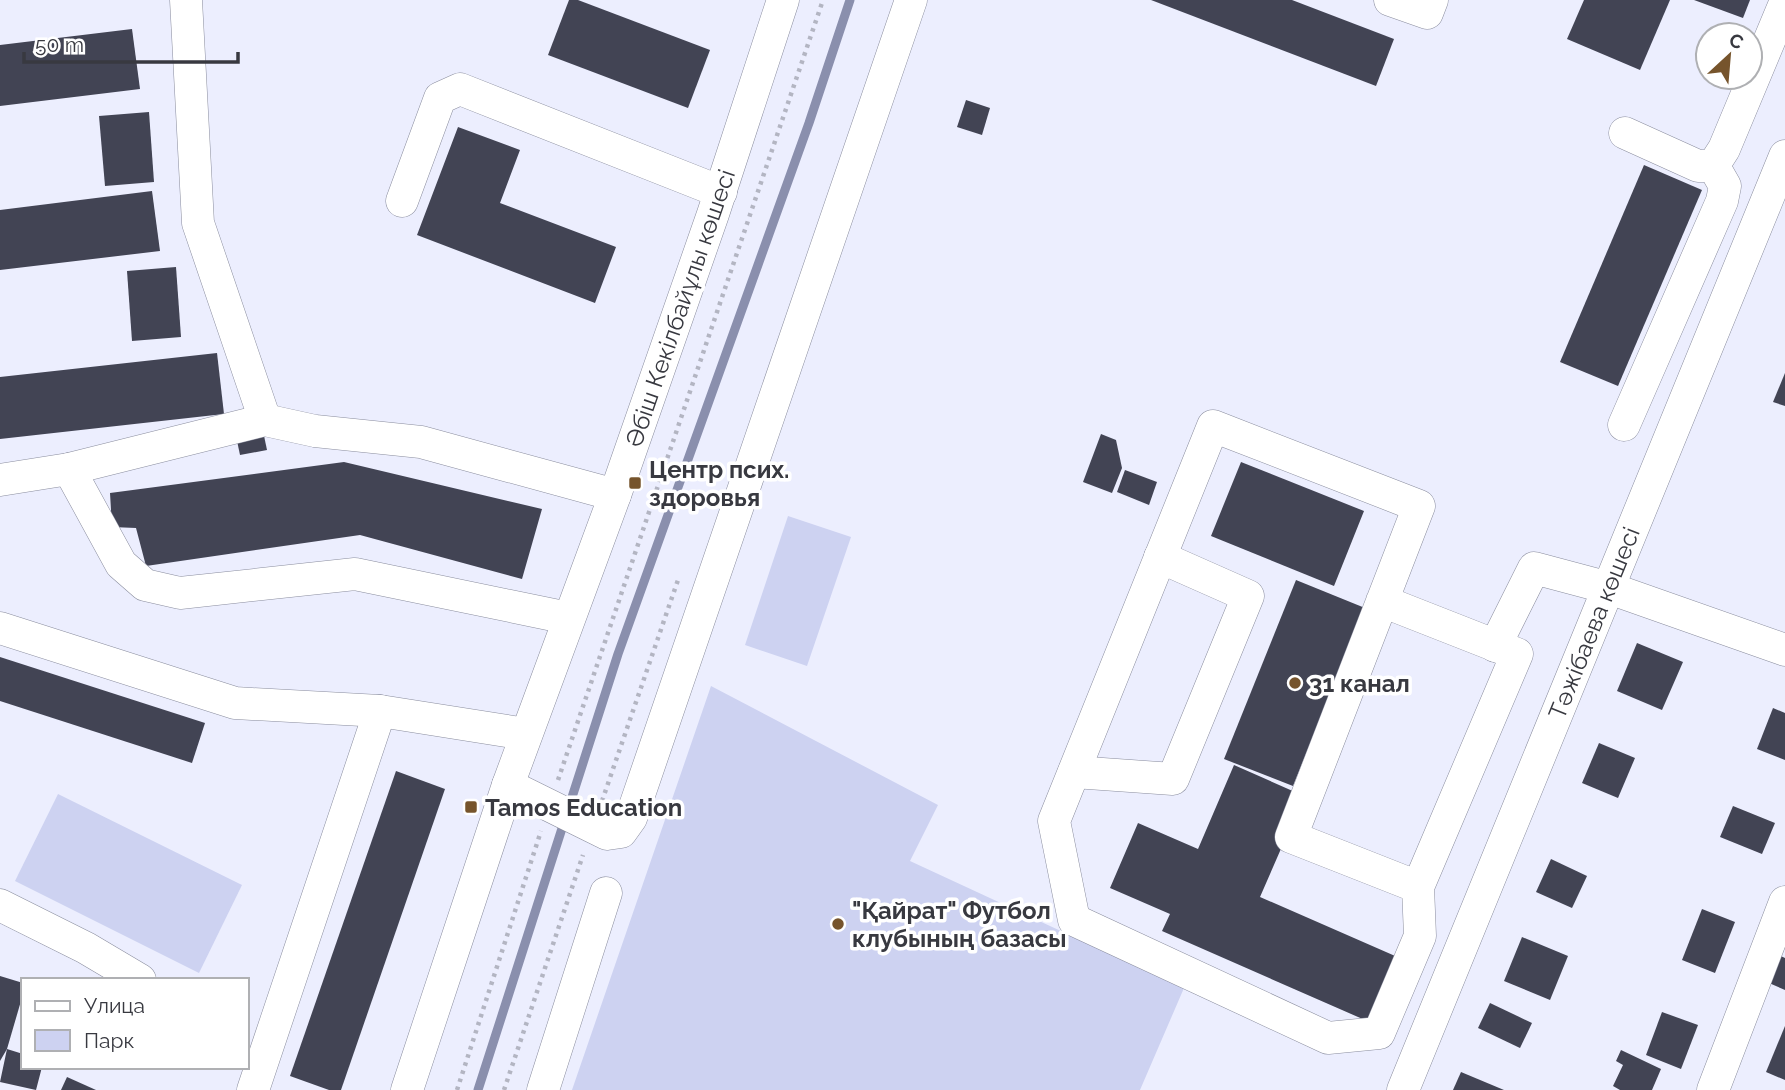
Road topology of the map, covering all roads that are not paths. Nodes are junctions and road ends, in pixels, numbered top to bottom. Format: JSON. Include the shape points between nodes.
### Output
{"nodes":[{"id":1,"x":186,"y":0,"type":"edge"},
{"id":2,"x":783,"y":0,"type":"edge"},
{"id":3,"x":911,"y":0,"type":"edge"},
{"id":4,"x":1390,"y":0,"type":"edge"},
{"id":5,"x":1432,"y":0,"type":"edge"},
{"id":6,"x":1785,"y":4,"type":"edge"},
{"id":7,"x":1625,"y":132,"type":"dead end"},
{"id":8,"x":1785,"y":156,"type":"edge"},
{"id":9,"x":1713,"y":165,"type":"junction"},
{"id":10,"x":721,"y":192,"type":"junction"},
{"id":11,"x":402,"y":201,"type":"dead end"},
{"id":12,"x":265,"y":420,"type":"junction"},
{"id":13,"x":1625,"y":425,"type":"dead end"},
{"id":14,"x":69,"y":469,"type":"junction"},
{"id":15,"x":0,"y":480,"type":"edge"},
{"id":16,"x":615,"y":495,"type":"junction"},
{"id":17,"x":1160,"y":557,"type":"junction"},
{"id":18,"x":1609,"y":587,"type":"junction"},
{"id":19,"x":1382,"y":601,"type":"junction"},
{"id":20,"x":568,"y":618,"type":"junction"},
{"id":21,"x":0,"y":628,"type":"edge"},
{"id":22,"x":1495,"y":646,"type":"junction"},
{"id":23,"x":1785,"y":650,"type":"edge"},
{"id":24,"x":380,"y":711,"type":"junction"},
{"id":25,"x":526,"y":734,"type":"junction"},
{"id":26,"x":1074,"y":772,"type":"junction"},
{"id":27,"x":508,"y":785,"type":"junction"},
{"id":28,"x":1418,"y":887,"type":"junction"},
{"id":29,"x":606,"y":893,"type":"dead end"},
{"id":30,"x":1785,"y":902,"type":"edge"},
{"id":31,"x":0,"y":905,"type":"edge"},
{"id":32,"x":137,"y":978,"type":"edge"},
{"id":33,"x":256,"y":1047,"type":"edge"},
{"id":34,"x":253,"y":1090,"type":"edge"},
{"id":35,"x":407,"y":1090,"type":"edge"},
{"id":36,"x":543,"y":1090,"type":"edge"},
{"id":37,"x":1403,"y":1090,"type":"edge"},
{"id":38,"x":1713,"y":1090,"type":"edge"}],
"edges":[{"from":1,"to":12,"type":"street","via":[[198,223]]},
{"from":2,"to":10,"type":"street","name":"Әбіш Кекілбайұлы көшесі"},
{"from":3,"to":27,"type":"street","via":[[631,818],[621,832],[607,834]]},
{"from":4,"to":5,"type":"street","via":[[1427,13]]},
{"from":6,"to":9,"type":"street","via":[[1724,149]]},
{"from":7,"to":9,"type":"street","via":[[1698,166]]},
{"from":8,"to":18,"type":"street","name":"Тәжібаева көшесі"},
{"from":9,"to":13,"type":"street","via":[[1725,186],[1721,201]]},
{"from":10,"to":11,"type":"street","via":[[460,89],[440,98]]},
{"from":10,"to":16,"type":"street","name":"Әбіш Кекілбайұлы көшесі"},
{"from":12,"to":14,"type":"street"},
{"from":12,"to":16,"type":"street","via":[[315,431],[421,442]]},
{"from":14,"to":15,"type":"street"},
{"from":14,"to":20,"type":"street","via":[[121,564],[145,584],[180,593],[355,574]]},
{"from":16,"to":20,"type":"street","name":"Әбіш Кекілбайұлы көшесі"},
{"from":17,"to":19,"type":"street","via":[[1213,426],[1419,506]]},
{"from":17,"to":26,"type":"street"},
{"from":17,"to":26,"type":"street","via":[[1248,596],[1173,779]]},
{"from":18,"to":22,"type":"street","via":[[1534,568]]},
{"from":18,"to":23,"type":"street"},
{"from":18,"to":37,"type":"street","name":"Тәжібаева көшесі"},
{"from":19,"to":22,"type":"street"},
{"from":19,"to":28,"type":"street","via":[[1291,838]]},
{"from":20,"to":25,"type":"street","name":"Әбіш Кекілбайұлы көшесі"},
{"from":21,"to":24,"type":"street","via":[[235,703]]},
{"from":22,"to":28,"type":"street","via":[[1517,654]]},
{"from":24,"to":25,"type":"street"},
{"from":24,"to":33,"type":"street"},
{"from":25,"to":27,"type":"street","name":"Әбіш Кекілбайұлы көшесі"},
{"from":26,"to":28,"type":"street","via":[[1054,821],[1074,920],[1328,1038],[1379,1033],[1420,936]]},
{"from":27,"to":35,"type":"street","name":"Әбіш Кекілбайұлы көшесі"},
{"from":29,"to":36,"type":"street"},
{"from":30,"to":38,"type":"street"},
{"from":31,"to":32,"type":"street"},
{"from":33,"to":34,"type":"street"}]}
